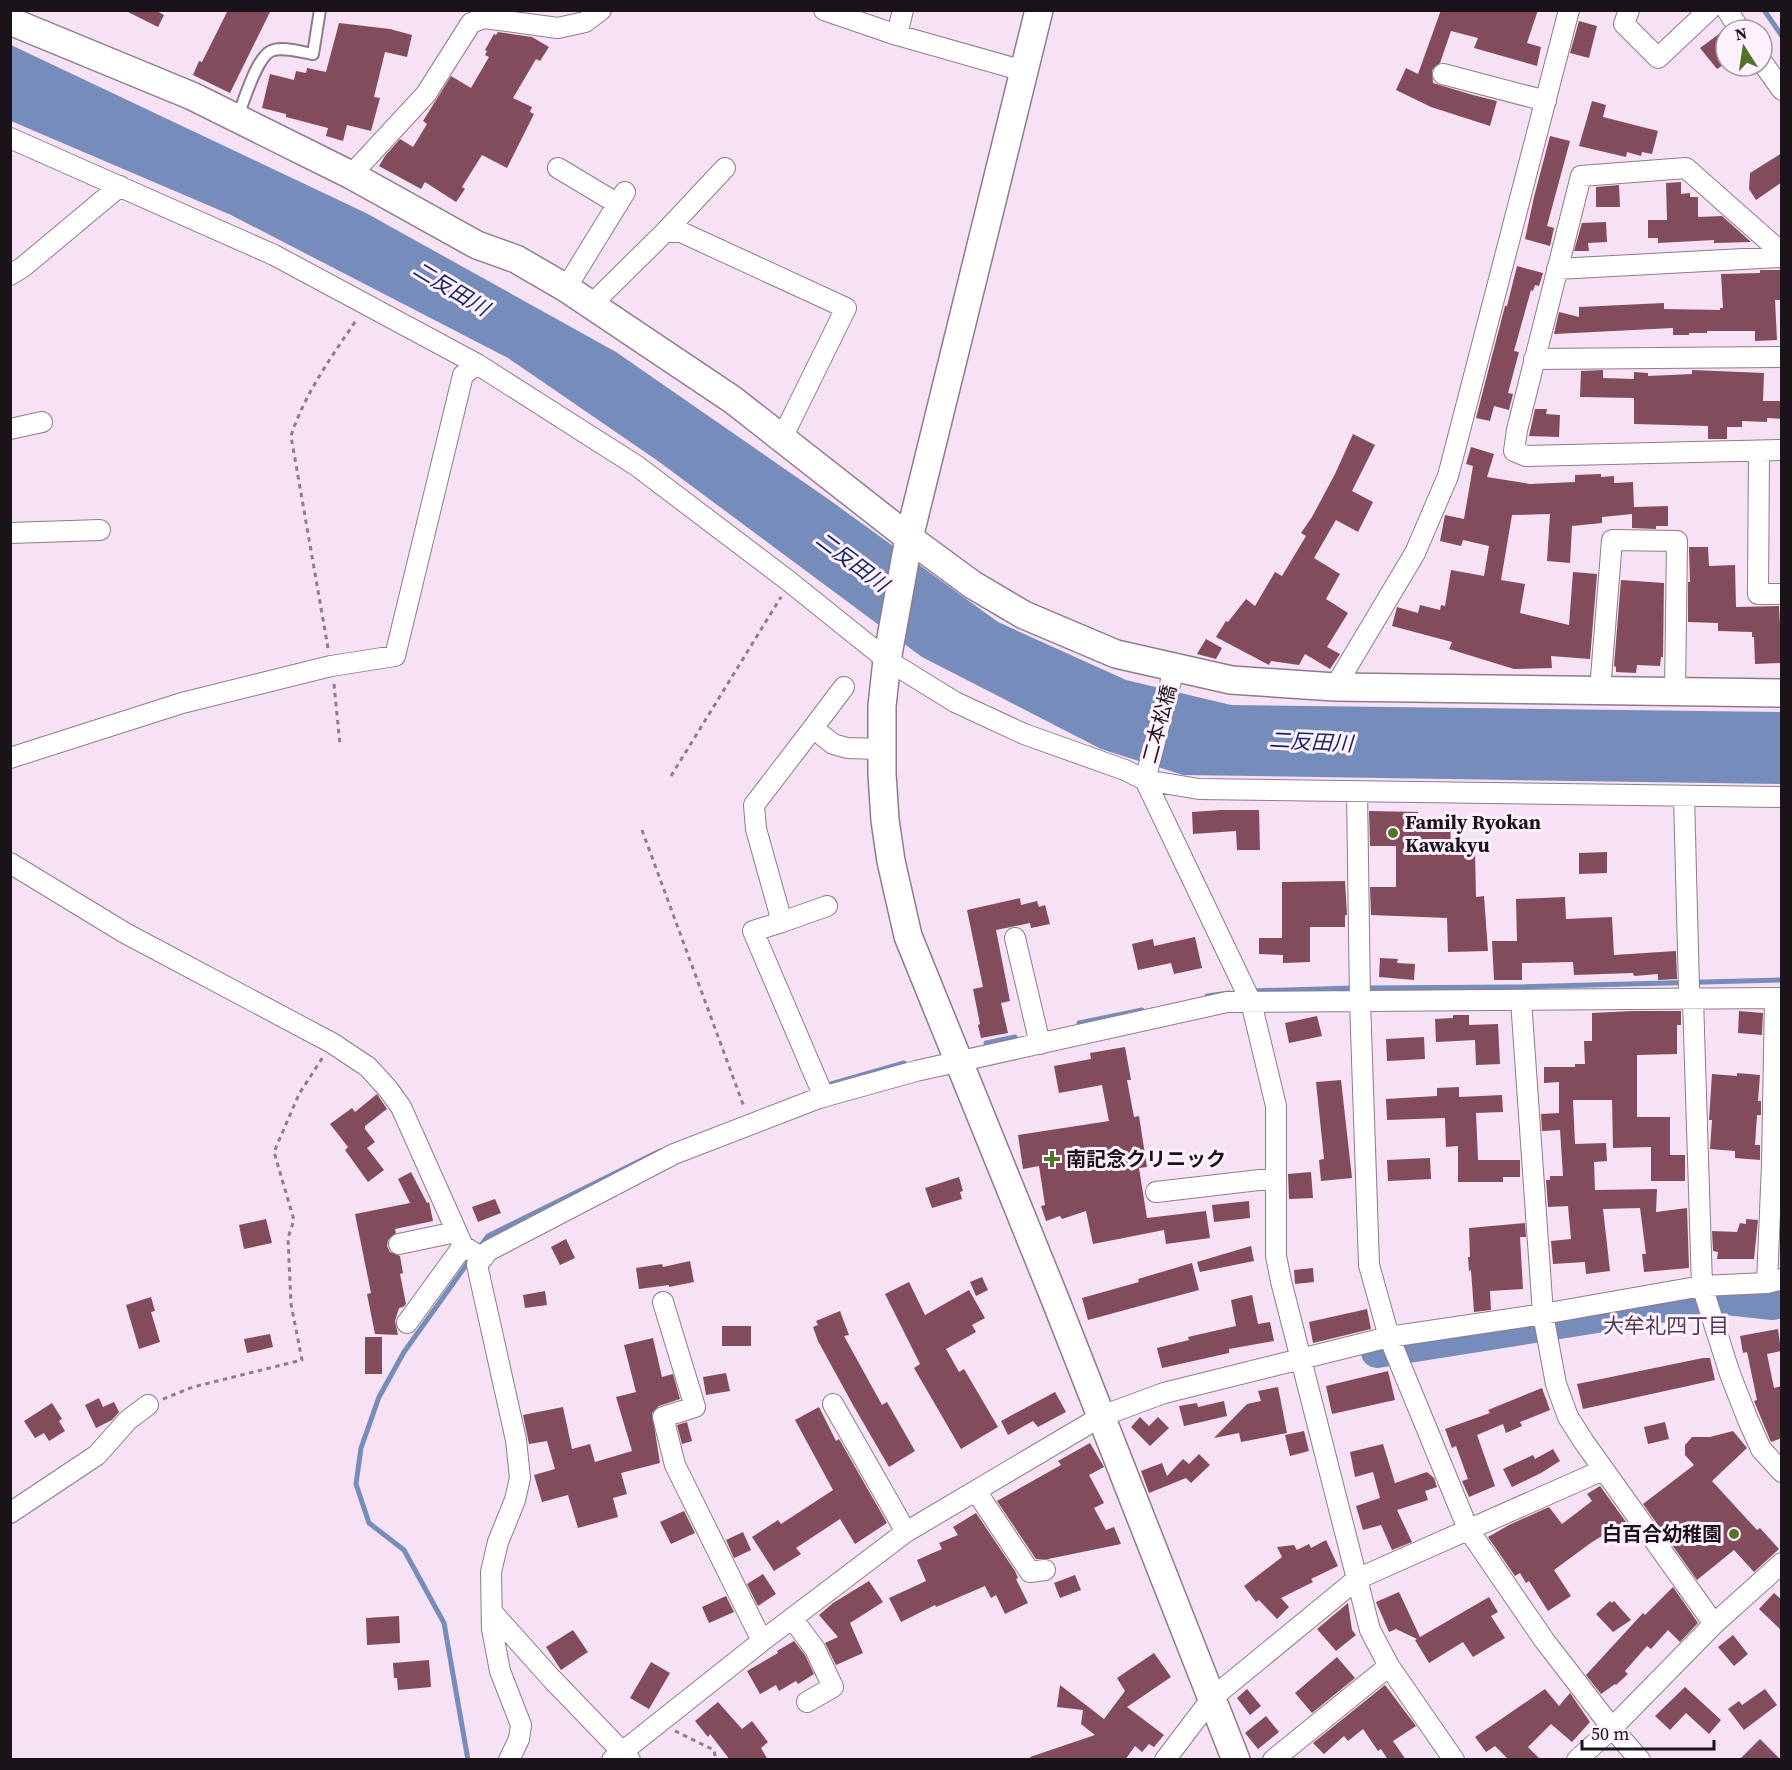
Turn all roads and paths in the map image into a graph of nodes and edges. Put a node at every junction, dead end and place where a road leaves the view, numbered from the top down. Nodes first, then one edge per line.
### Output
1 (320, 10) edge
2 (601, 10) edge
3 (824, 10) edge
4 (903, 10) edge
5 (1039, 10) edge
6 (1569, 10) edge
7 (1629, 10) edge
8 (1709, 10) edge
9 (10, 21) edge
10 (897, 36) junction
11 (1024, 71) junction
12 (1443, 74) dead end
13 (1546, 101) junction
14 (237, 118) junction
15 (10, 138) edge
16 (558, 168) dead end
17 (725, 168) dead end
18 (351, 175) junction
19 (120, 186) junction
20 (665, 232) junction
21 (1782, 255) edge
22 (1557, 269) junction
23 (10, 275) edge
24 (566, 288) junction
25 (367, 305) junction
26 (591, 305) junction
27 (1782, 357) edge
28 (1534, 359) junction
29 (477, 364) junction
30 (42, 422) dead end
31 (10, 429) edge
32 (782, 438) junction
33 (1782, 450) edge
34 (1759, 451) junction
35 (100, 530) dead end
36 (10, 533) edge
37 (909, 538) junction
38 (790, 582) junction
39 (1782, 594) edge
40 (887, 660) junction
41 (332, 666) junction
42 (1174, 669) junction
43 (844, 687) dead end
44 (1335, 687) junction
45 (1600, 690) junction
46 (1675, 692) junction
47 (1782, 693) edge
48 (813, 728) junction
49 (340, 745) dead end
50 (881, 749) junction
51 (10, 758) edge
52 (671, 776) dead end
53 (1145, 780) junction
54 (1357, 791) junction
55 (1684, 796) junction
56 (1782, 797) edge
57 (642, 830) dead end
58 (10, 863) edge
59 (827, 906) dead end
60 (782, 921) junction
61 (1015, 938) dead end
62 (1690, 988) junction
63 (1247, 993) junction
64 (1360, 993) junction
65 (1779, 998) edge
66 (1521, 1000) junction
67 (332, 1043) junction
68 (1040, 1044) junction
69 (959, 1062) junction
70 (824, 1097) junction
71 (750, 1124) junction
72 (1276, 1178) junction
73 (1156, 1192) dead end
74 (459, 1239) junction
75 (399, 1244) dead end
76 (483, 1258) junction
77 (1774, 1281) edge
78 (1705, 1295) junction
79 (663, 1302) dead end
80 (1544, 1321) junction
81 (407, 1323) dead end
82 (1392, 1345) junction
83 (1300, 1360) junction
84 (833, 1404) dead end
85 (148, 1405) joint
86 (1102, 1416) junction
87 (1603, 1470) junction
88 (1782, 1472) edge
89 (976, 1491) junction
90 (10, 1513) edge
91 (1468, 1529) junction
92 (906, 1533) junction
93 (1782, 1563) edge
94 (1045, 1570) dead end
95 (1357, 1579) junction
96 (492, 1612) junction
97 (792, 1618) junction
98 (1714, 1624) junction
99 (762, 1641) junction
100 (1389, 1666) junction
101 (1212, 1698) junction
102 (807, 1702) dead end
103 (657, 1723) junction
104 (1612, 1728) junction
105 (622, 1757) edge
106 (509, 1760) edge
107 (716, 1760) edge
108 (1165, 1760) edge
109 (1236, 1760) edge
110 (1273, 1760) edge
111 (1454, 1760) edge
112 (1577, 1760) edge
113 (1640, 1760) edge

1 - 14 lane
2 - 18 street
3 - 10 street
4 - 10 street
5 - 11 street
6 - 13 street
7 - 8 street
9 - 14 street
10 - 11 street
11 - 37 street
12 - 13 street
13 - 44 street
14 - 18 street
15 - 19 street
16 - 24 street
17 - 20 street
18 - 24 street
19 - 23 street
19 - 25 street
20 - 26 street
20 - 32 street
21 - 22 street
21 - 22 street
22 - 28 street
24 - 26 street
25 - 29 street
25 - 41 path
26 - 32 street
27 - 28 street
28 - 34 street
29 - 38 street
29 - 41 street
30 - 31 street
32 - 37 street
33 - 34 street
34 - 39 street
35 - 36 street
37 - 40 street
37 - 42 street
38 - 40 street
38 - 52 path
40 - 50 street
40 - 53 street
41 - 49 path
41 - 51 street
42 - 44 street
42 - 53 street, 二本松橋
43 - 48 street
44 - 45 street
45 - 46 street
45 - 46 street
46 - 47 street
48 - 50 street
48 - 60 street
50 - 69 street
53 - 54 street
53 - 63 street
54 - 55 street
54 - 64 street
55 - 56 street
55 - 62 street
57 - 71 path
58 - 67 street
59 - 60 street
60 - 70 street
61 - 68 street
62 - 65 street
62 - 66 street
62 - 78 street
63 - 64 street
63 - 68 street
63 - 72 street
64 - 66 street
64 - 82 street
65 - 77 street
66 - 80 street
67 - 74 street
67 - 85 path
68 - 69 street
69 - 70 street
69 - 86 street
70 - 71 street
71 - 76 street
72 - 73 street
72 - 83 street
74 - 75 street
74 - 76 street
74 - 81 street
76 - 96 street
77 - 78 street
78 - 80 street
78 - 88 street
79 - 99 street
80 - 82 street
80 - 87 street
82 - 83 street
82 - 91 street
83 - 86 street
83 - 95 street
84 - 92 street
85 - 90 street
86 - 89 street
86 - 101 street
87 - 91 street
87 - 98 street
89 - 92 street
89 - 94 street
91 - 95 street
91 - 104 street
92 - 97 street
93 - 98 street
95 - 100 street
95 - 101 street
96 - 105 street
96 - 106 street
97 - 99 street
97 - 102 street
98 - 104 street
99 - 103 street
100 - 110 street
100 - 111 street
101 - 108 street
101 - 109 street
103 - 105 street
103 - 107 path
104 - 112 street
104 - 113 street

